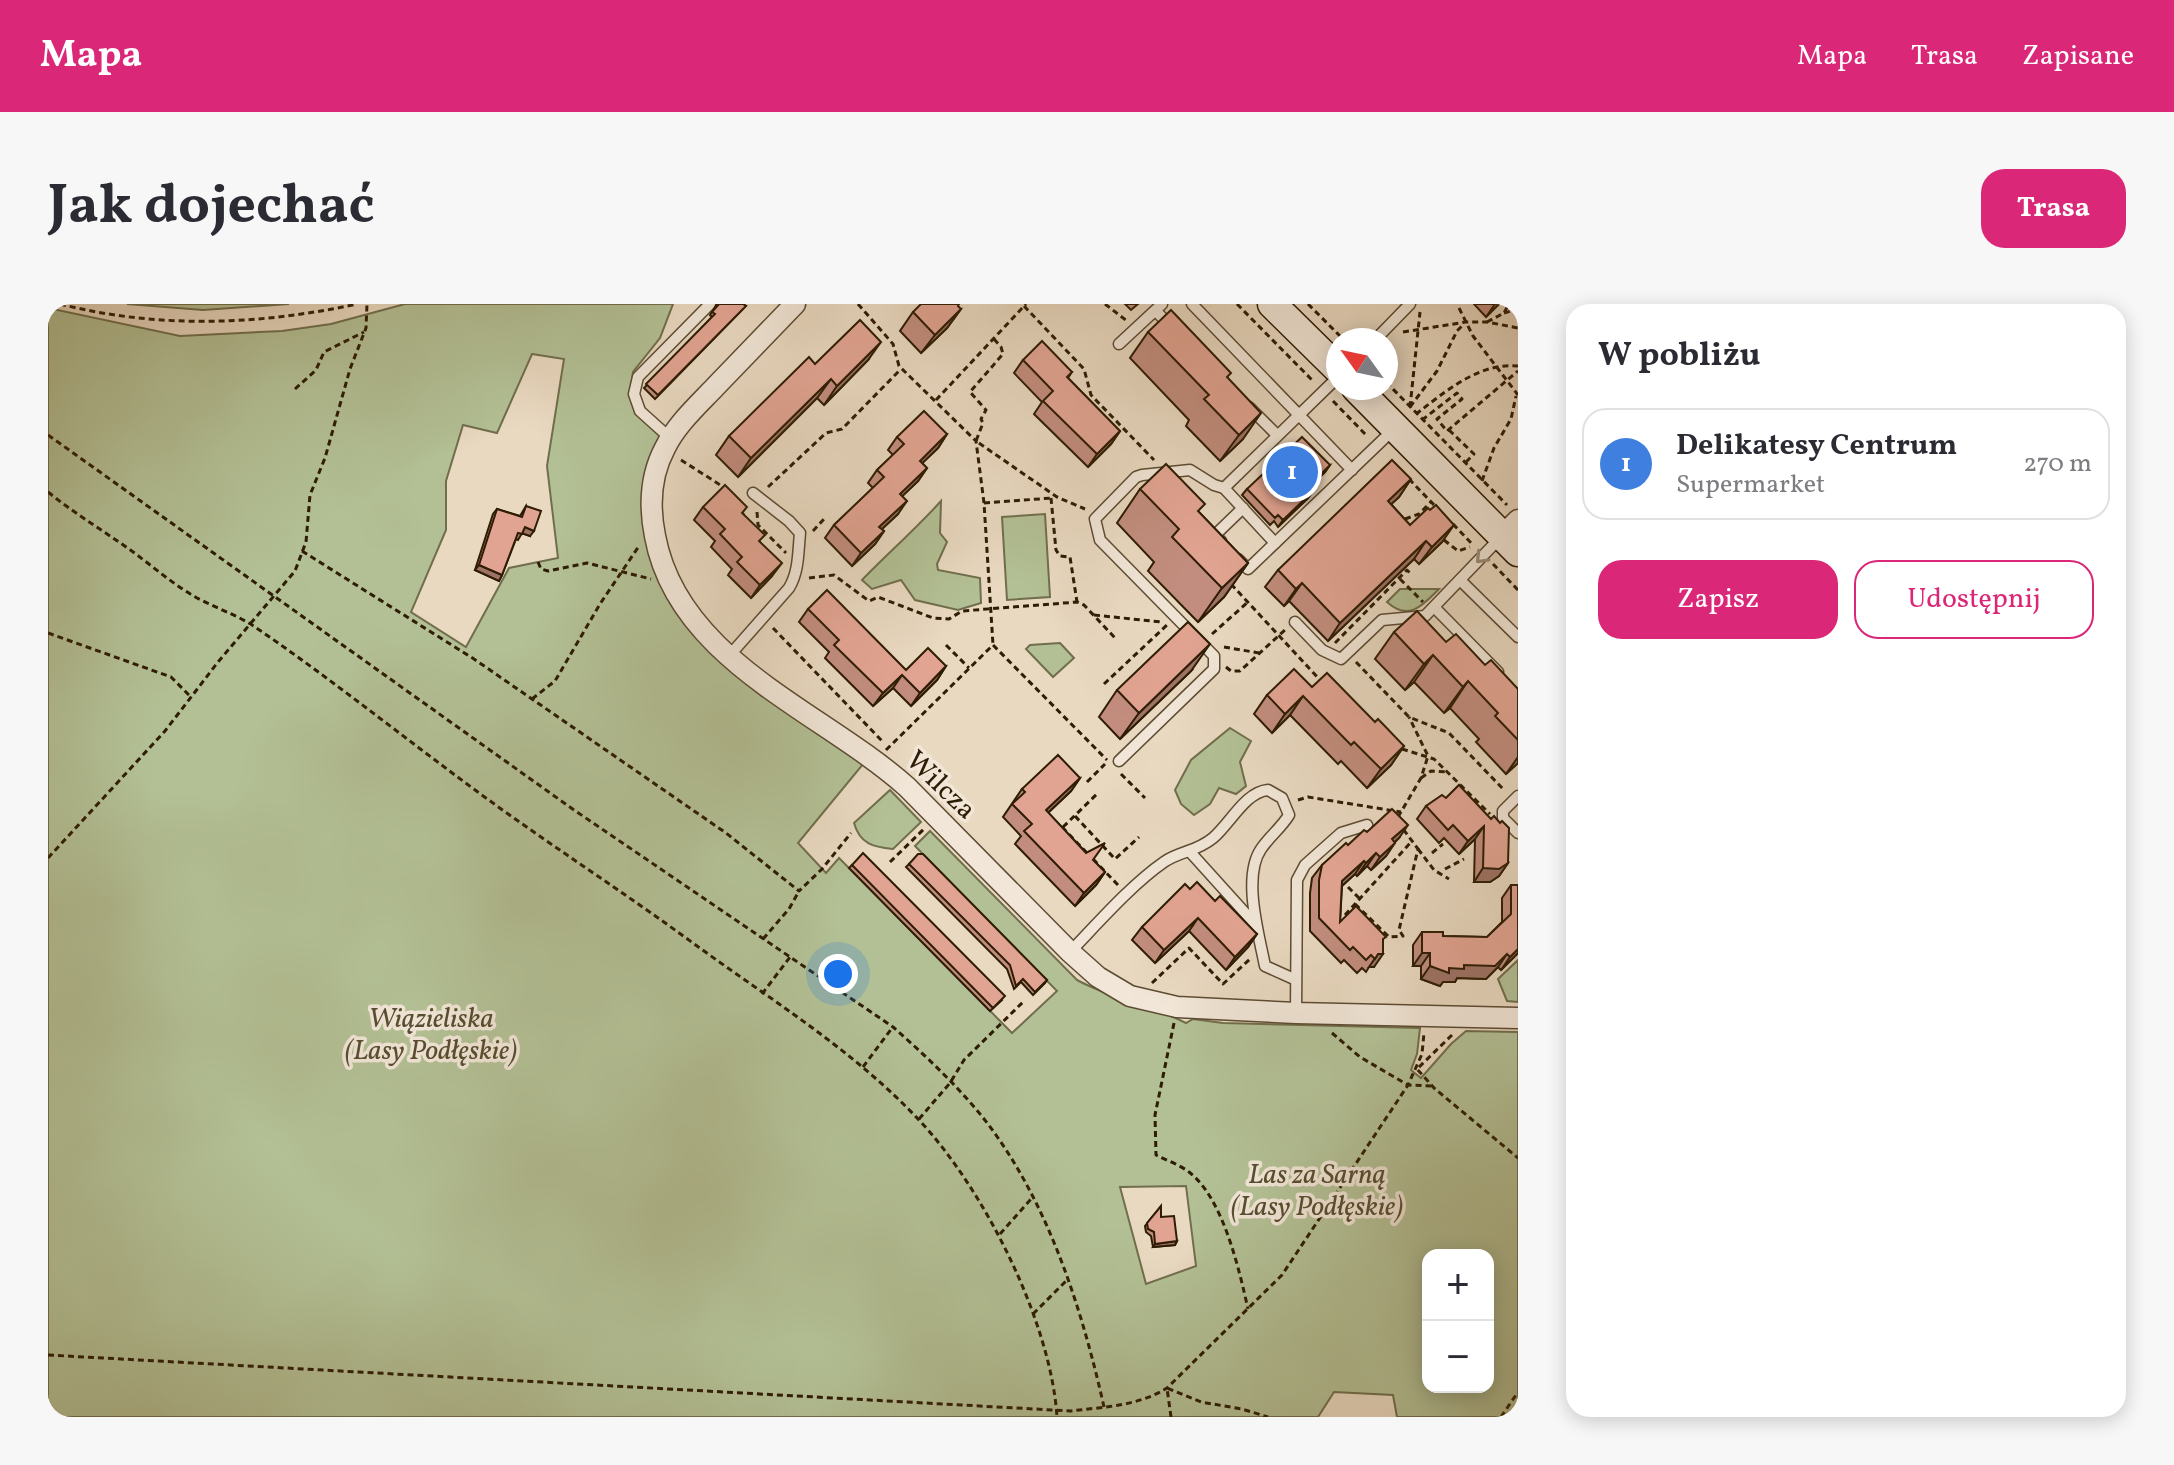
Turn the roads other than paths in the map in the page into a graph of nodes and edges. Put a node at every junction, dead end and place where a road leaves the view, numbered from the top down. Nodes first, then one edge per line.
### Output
1 (710, 304) edge
2 (1192, 304) edge
3 (1272, 304) edge
4 (1415, 305) edge
5 (1159, 308) edge
6 (786, 309) edge
7 (1388, 328) edge
8 (1178, 334) edge
9 (1119, 344) dead end
10 (1326, 357) edge
11 (1326, 388) edge
12 (1378, 400) edge
13 (1244, 402) edge
14 (1299, 414) junction
15 (1407, 416) junction
16 (1277, 435) junction
17 (671, 445) junction
18 (1352, 470) junction
19 (1224, 488) junction
20 (753, 493) road end
21 (1243, 508) junction
22 (1512, 529) edge
23 (1275, 543) junction
24 (1460, 580) junction
25 (1433, 609) junction
26 (1295, 622) road end
27 (1518, 637) edge
28 (729, 657) junction
29 (1510, 684) edge
30 (1114, 762) road end
31 (1516, 798) edge
32 (1367, 825) dead end
33 (1518, 833) edge
34 (1191, 853) junction
35 (1256, 925) junction
36 (1070, 952) junction
37 (1294, 979) junction
38 (1296, 1013) junction
39 (1518, 1018) edge

1 - 17 lane
2 - 14 lane
3 - 10 street
4 - 7 lane
5 - 8 lane
5 - 9 lane
6 - 17 street, Wilcza
11 - 14 lane
12 - 15 street
13 - 16 lane
14 - 16 lane
14 - 18 lane
15 - 18 lane
15 - 22 street
16 - 19 lane
17 - 28 street, Wilcza
18 - 23 lane
19 - 21 lane
19 - 30 lane
20 - 28 lane
21 - 23 lane
21 - 23 lane
22 -> 24 lane
24 - 25 lane
24 - 27 lane
25 - 26 lane
25 - 29 lane
28 - 36 street, Wilcza
31 - 33 lane
32 - 37 lane
34 - 35 lane
34 - 35 lane
34 - 36 lane
35 - 37 lane
36 - 38 street, Wilcza
37 - 38 lane
38 - 39 street, Wilcza

